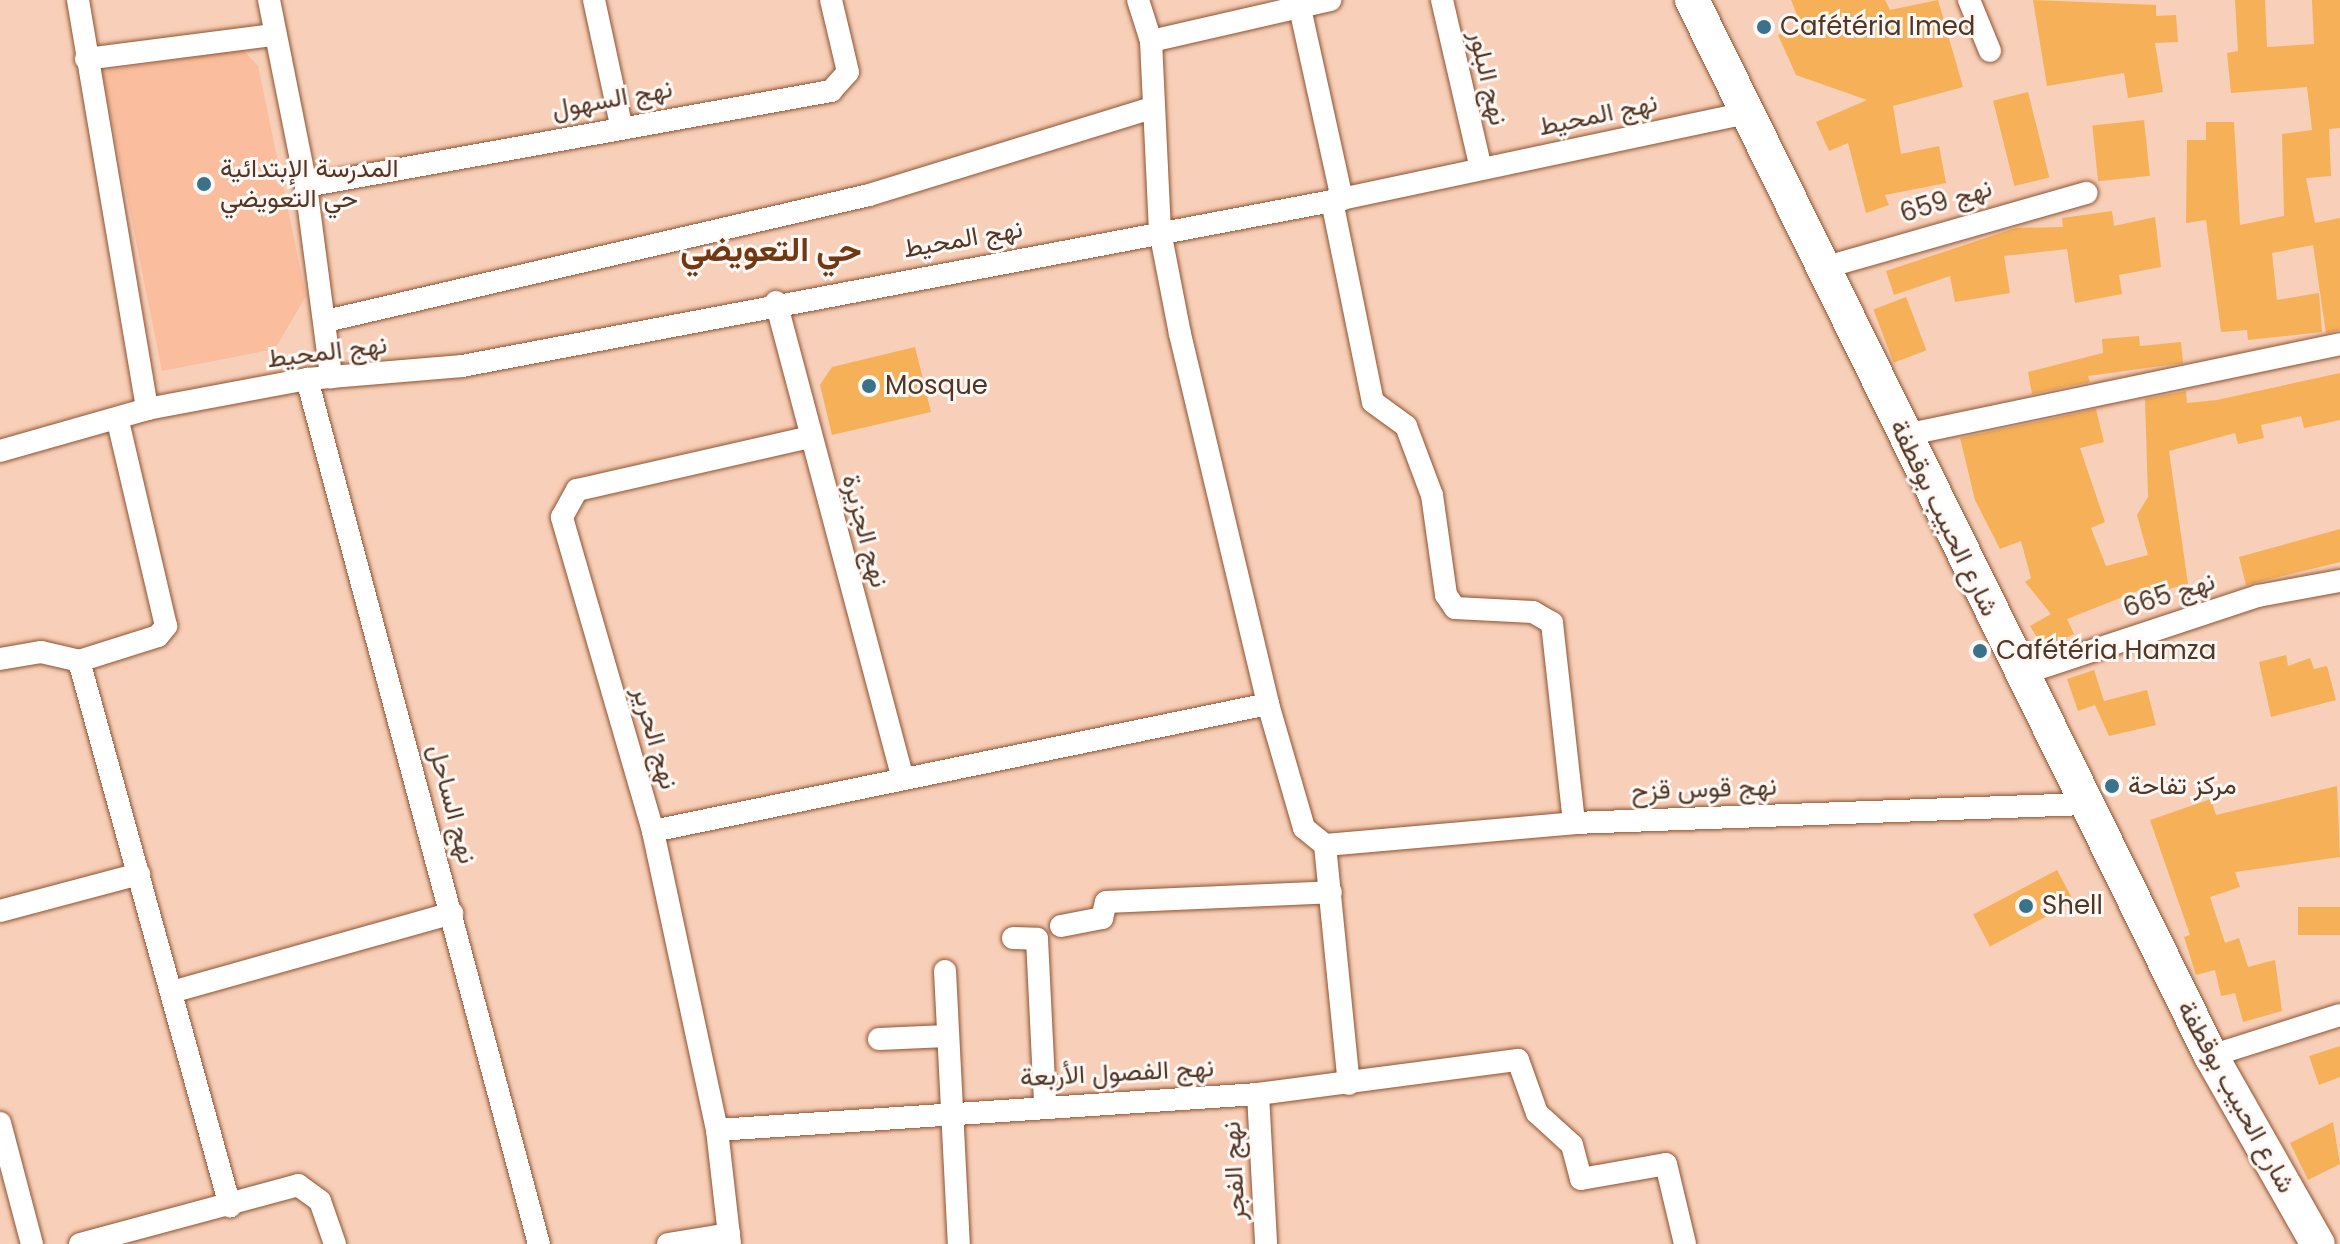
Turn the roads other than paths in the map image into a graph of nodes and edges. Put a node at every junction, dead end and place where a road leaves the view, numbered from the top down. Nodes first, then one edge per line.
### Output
1 (78, 0) edge
2 (269, 0) edge
3 (594, 0) edge
4 (831, 0) edge
5 (1138, 0) edge
6 (1330, 0) edge
7 (1442, 0) edge
8 (1692, 0) edge
9 (1969, 0) edge
10 (1300, 8) junction
11 (274, 35) junction
12 (1151, 41) junction
13 (1990, 51) dead end
14 (86, 59) junction
15 (1152, 108) junction
16 (1749, 112) junction
17 (621, 125) junction
18 (1481, 169) junction
19 (306, 186) junction
20 (2087, 193) dead end
21 (1337, 200) junction
22 (1160, 231) junction
23 (1823, 268) junction
24 (776, 302) junction
25 (326, 321) junction
26 (2340, 344) edge
27 (331, 377) junction
28 (307, 379) junction
29 (147, 409) junction
30 (118, 421) junction
31 (1905, 435) junction
32 (811, 437) junction
33 (0, 451) edge
34 (2340, 581) edge
35 (0, 659) edge
36 (79, 661) junction
37 (2019, 675) junction
38 (1268, 704) junction
39 (902, 775) junction
40 (2085, 804) junction
41 (1574, 823) junction
42 (653, 831) junction
43 (1325, 845) junction
44 (139, 874) junction
45 (1331, 892) junction
46 (0, 911) edge
47 (452, 913) junction
48 (1061, 926) dead end
49 (1013, 938) dead end
50 (945, 971) dead end
51 (175, 991) junction
52 (2340, 1015) edge
53 (947, 1036) junction
54 (879, 1039) dead end
55 (2211, 1056) junction
56 (1349, 1084) junction
57 (1258, 1094) junction
58 (1045, 1104) junction
59 (949, 1110) junction
60 (0, 1123) edge
61 (717, 1130) junction
62 (230, 1206) junction
63 (730, 1239) edge
64 (32, 1244) edge
65 (80, 1244) edge
66 (335, 1244) edge
67 (539, 1244) edge
68 (668, 1244) edge
69 (959, 1244) edge
70 (1266, 1244) edge
71 (1685, 1244) edge
72 (2318, 1244) edge

1 - 14 street
2 - 11 street
3 - 17 street
4 - 17 street, نهج السهول
5 - 12 street
6 - 10 street
7 - 18 street, نهج البلور
8 - 16 main road, شارع الحبيب بوقطفة
9 - 13 street
10 - 12 street
10 - 21 street
11 - 14 street
11 - 19 street
12 - 15 street
14 - 29 street
15 - 22 street
15 - 25 street
16 - 18 street, نهج المحيط
16 - 23 main road, شارع الحبيب بوقطفة
17 - 19 street, نهج السهول
18 - 21 street, نهج المحيط
19 - 25 street
20 - 23 street, نهج 659
21 - 22 street, نهج المحيط
21 - 41 street
22 - 24 street, نهج المحيط
22 - 38 street
23 - 31 main road, شارع الحبيب بوقطفة
24 - 27 street, نهج المحيط
24 - 32 street, نهج الجزيرة
25 - 27 street
26 - 31 street
27 - 28 street, نهج المحيط
28 - 29 street, نهج المحيط
28 - 47 street, نهج الساحل
29 - 30 street, نهج المحيط
30 - 33 street, نهج المحيط
30 - 36 street
31 - 37 main road, شارع الحبيب بوقطفة
32 - 39 street, نهج الجزيرة
32 - 42 street, نهج الحرير
34 - 37 street, نهج 665
35 - 36 street
36 - 44 street
37 - 40 main road, شارع الحبيب بوقطفة
38 - 39 street
38 - 43 street
39 - 42 street
40 - 41 street, نهج قوس قزح
40 - 55 main road, شارع الحبيب بوقطفة
41 - 43 street, نهج قوس قزح
42 - 61 street, نهج الحرير
43 - 45 street
44 - 46 street
44 - 51 street
45 - 48 street
45 - 56 street
47 - 51 street
47 - 67 street, نهج الساحل
49 - 58 street
50 - 53 street
51 - 62 street
52 - 55 street
53 - 54 street
53 - 59 street
55 - 72 main road, شارع الحبيب بوقطفة
56 - 57 street, نهج الفصول الأربعة
56 - 71 street, نهج الفصول الأربعة
57 - 58 street, نهج الفصول الأربعة
57 - 70 street, نهج الفجر
58 - 59 street, نهج الفصول الأربعة
59 - 61 street, نهج الفصول الأربعة
59 - 69 street
60 - 64 street
61 - 63 street, نهج الحرير
62 - 65 street
62 - 66 street
63 - 68 street

